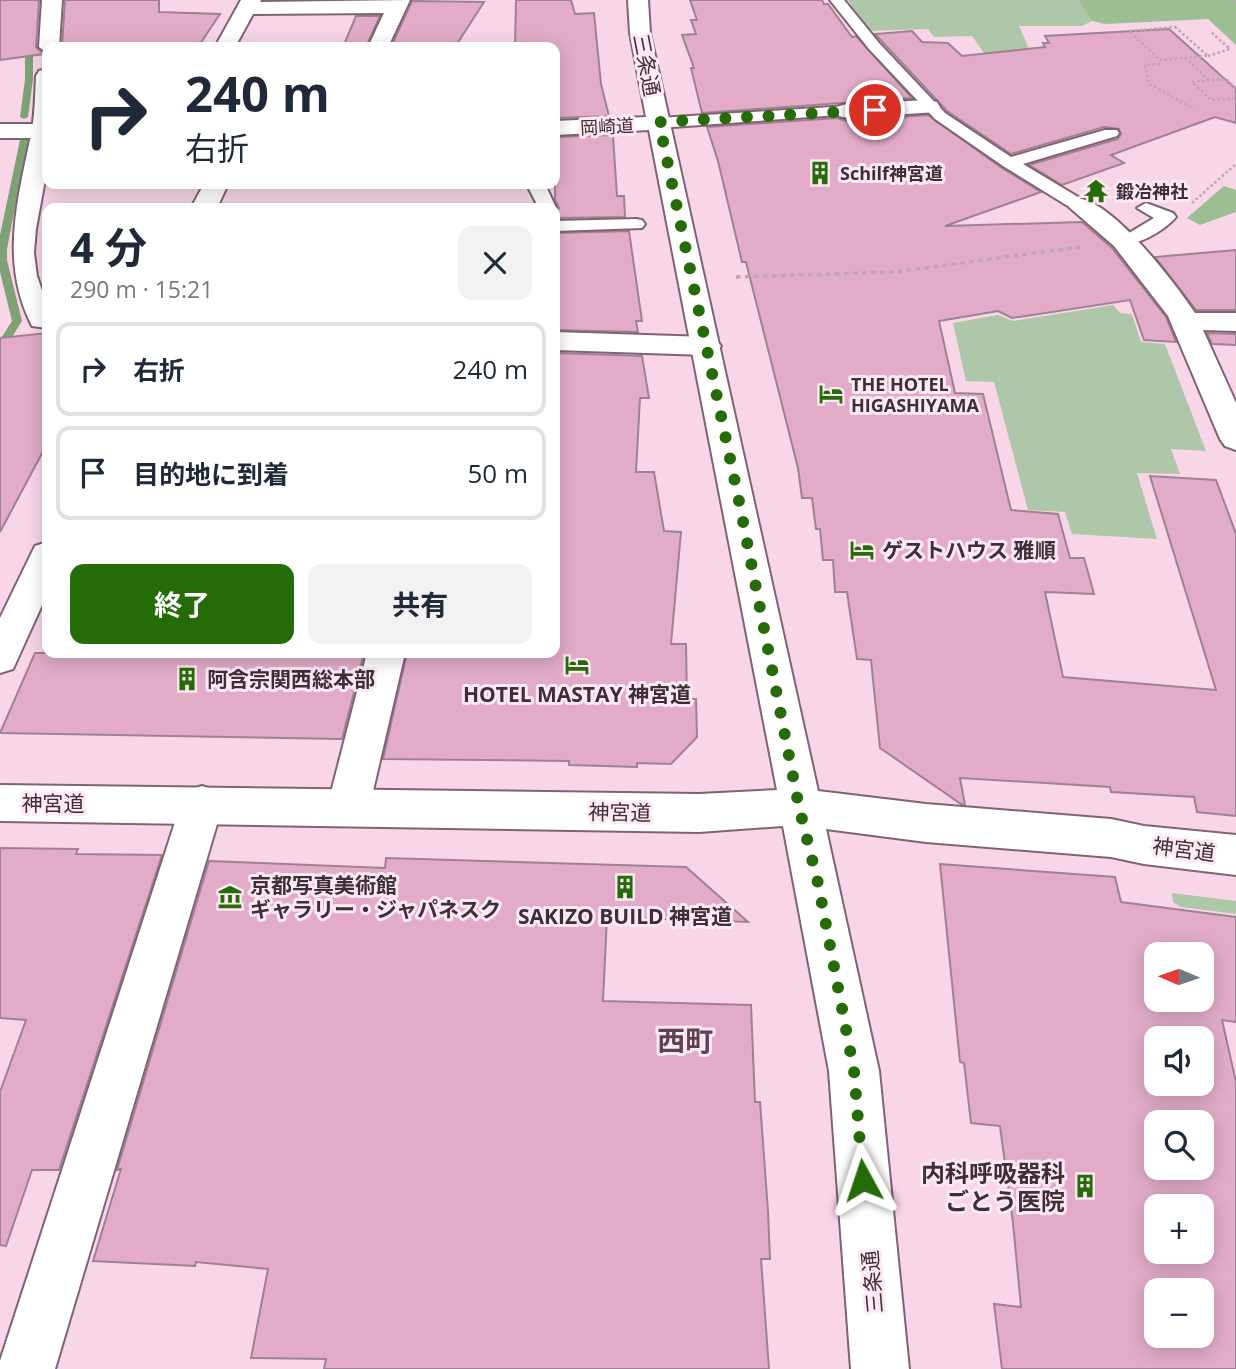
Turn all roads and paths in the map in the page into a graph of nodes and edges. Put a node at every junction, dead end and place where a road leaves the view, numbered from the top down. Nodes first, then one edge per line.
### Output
1 (52, 0) edge
2 (639, 0) edge
3 (838, 0) edge
4 (399, 3) edge
5 (249, 4) edge
6 (1210, 30) dead end
7 (1132, 33) junction
8 (1124, 34) dead end
9 (49, 42) edge
10 (228, 42) edge
11 (380, 42) edge
12 (1135, 43) dead end
13 (1142, 43) junction
14 (1139, 50) dead end
15 (1149, 50) junction
16 (1157, 56) junction
17 (1208, 56) junction
18 (1146, 57) dead end
19 (1185, 58) junction
20 (1161, 62) junction
21 (1210, 81) junction
22 (1236, 88) edge
23 (1230, 99) junction
24 (1236, 99) edge
25 (1236, 104) edge
26 (929, 107) junction
27 (1194, 109) dead end
28 (847, 111) joint
29 (659, 122) junction
30 (560, 128) edge
31 (0, 131) edge
32 (42, 131) edge
33 (1111, 133) dead end
34 (42, 148) edge
35 (1009, 163) junction
36 (1236, 164) edge
37 (1082, 207) joint
38 (1146, 208) dead end
39 (1186, 208) dead end
40 (636, 224) dead end
41 (560, 225) edge
42 (1123, 240) junction
43 (1080, 247) dead end
44 (10, 255) edge
45 (736, 277) dead end
46 (42, 320) edge
47 (1185, 321) junction
48 (1236, 322) edge
49 (560, 341) edge
50 (706, 346) junction
51 (1236, 439) edge
52 (42, 566) edge
53 (0, 658) edge
54 (385, 658) edge
55 (0, 803) edge
56 (202, 804) junction
57 (799, 807) junction
58 (348, 808) junction
59 (1236, 855) edge
60 (26, 1369) edge
61 (880, 1369) edge

1 - 9 street
2 - 29 street, 三条通
3 - 26 lane
4 - 5 street
4 - 11 street
5 - 10 street
6 - 17 path
7 - 8 path
7 - 13 path
7 - 17 path
12 - 13 path
13 - 15 path
14 - 15 path
15 - 16 path
16 - 18 path
16 - 20 path
17 - 19 path
19 - 20 path
19 - 21 path
20 - 27 path
21 - 22 path
21 - 23 path
23 - 24 path
23 - 25 path
26 - 28 street
26 - 35 lane
28 - 29 lane
29 - 30 street, 岡崎道
29 - 50 street, 三条通
31 - 32 street
33 - 35 lane
34 - 44 street
35 - 37 lane
36 - 39 path
37 - 42 street
38 - 42 lane
40 - 41 lane
42 - 47 street
43 - 45 path
44 - 46 street
47 - 48 street
47 - 51 street
49 - 50 street
50 - 57 street, 三条通
52 - 53 street
54 - 58 street
55 - 56 street, 神宮道
56 - 58 street, 神宮道
56 - 60 street
57 - 58 street, 神宮道
57 - 59 street, 神宮道
57 - 61 street, 三条通

